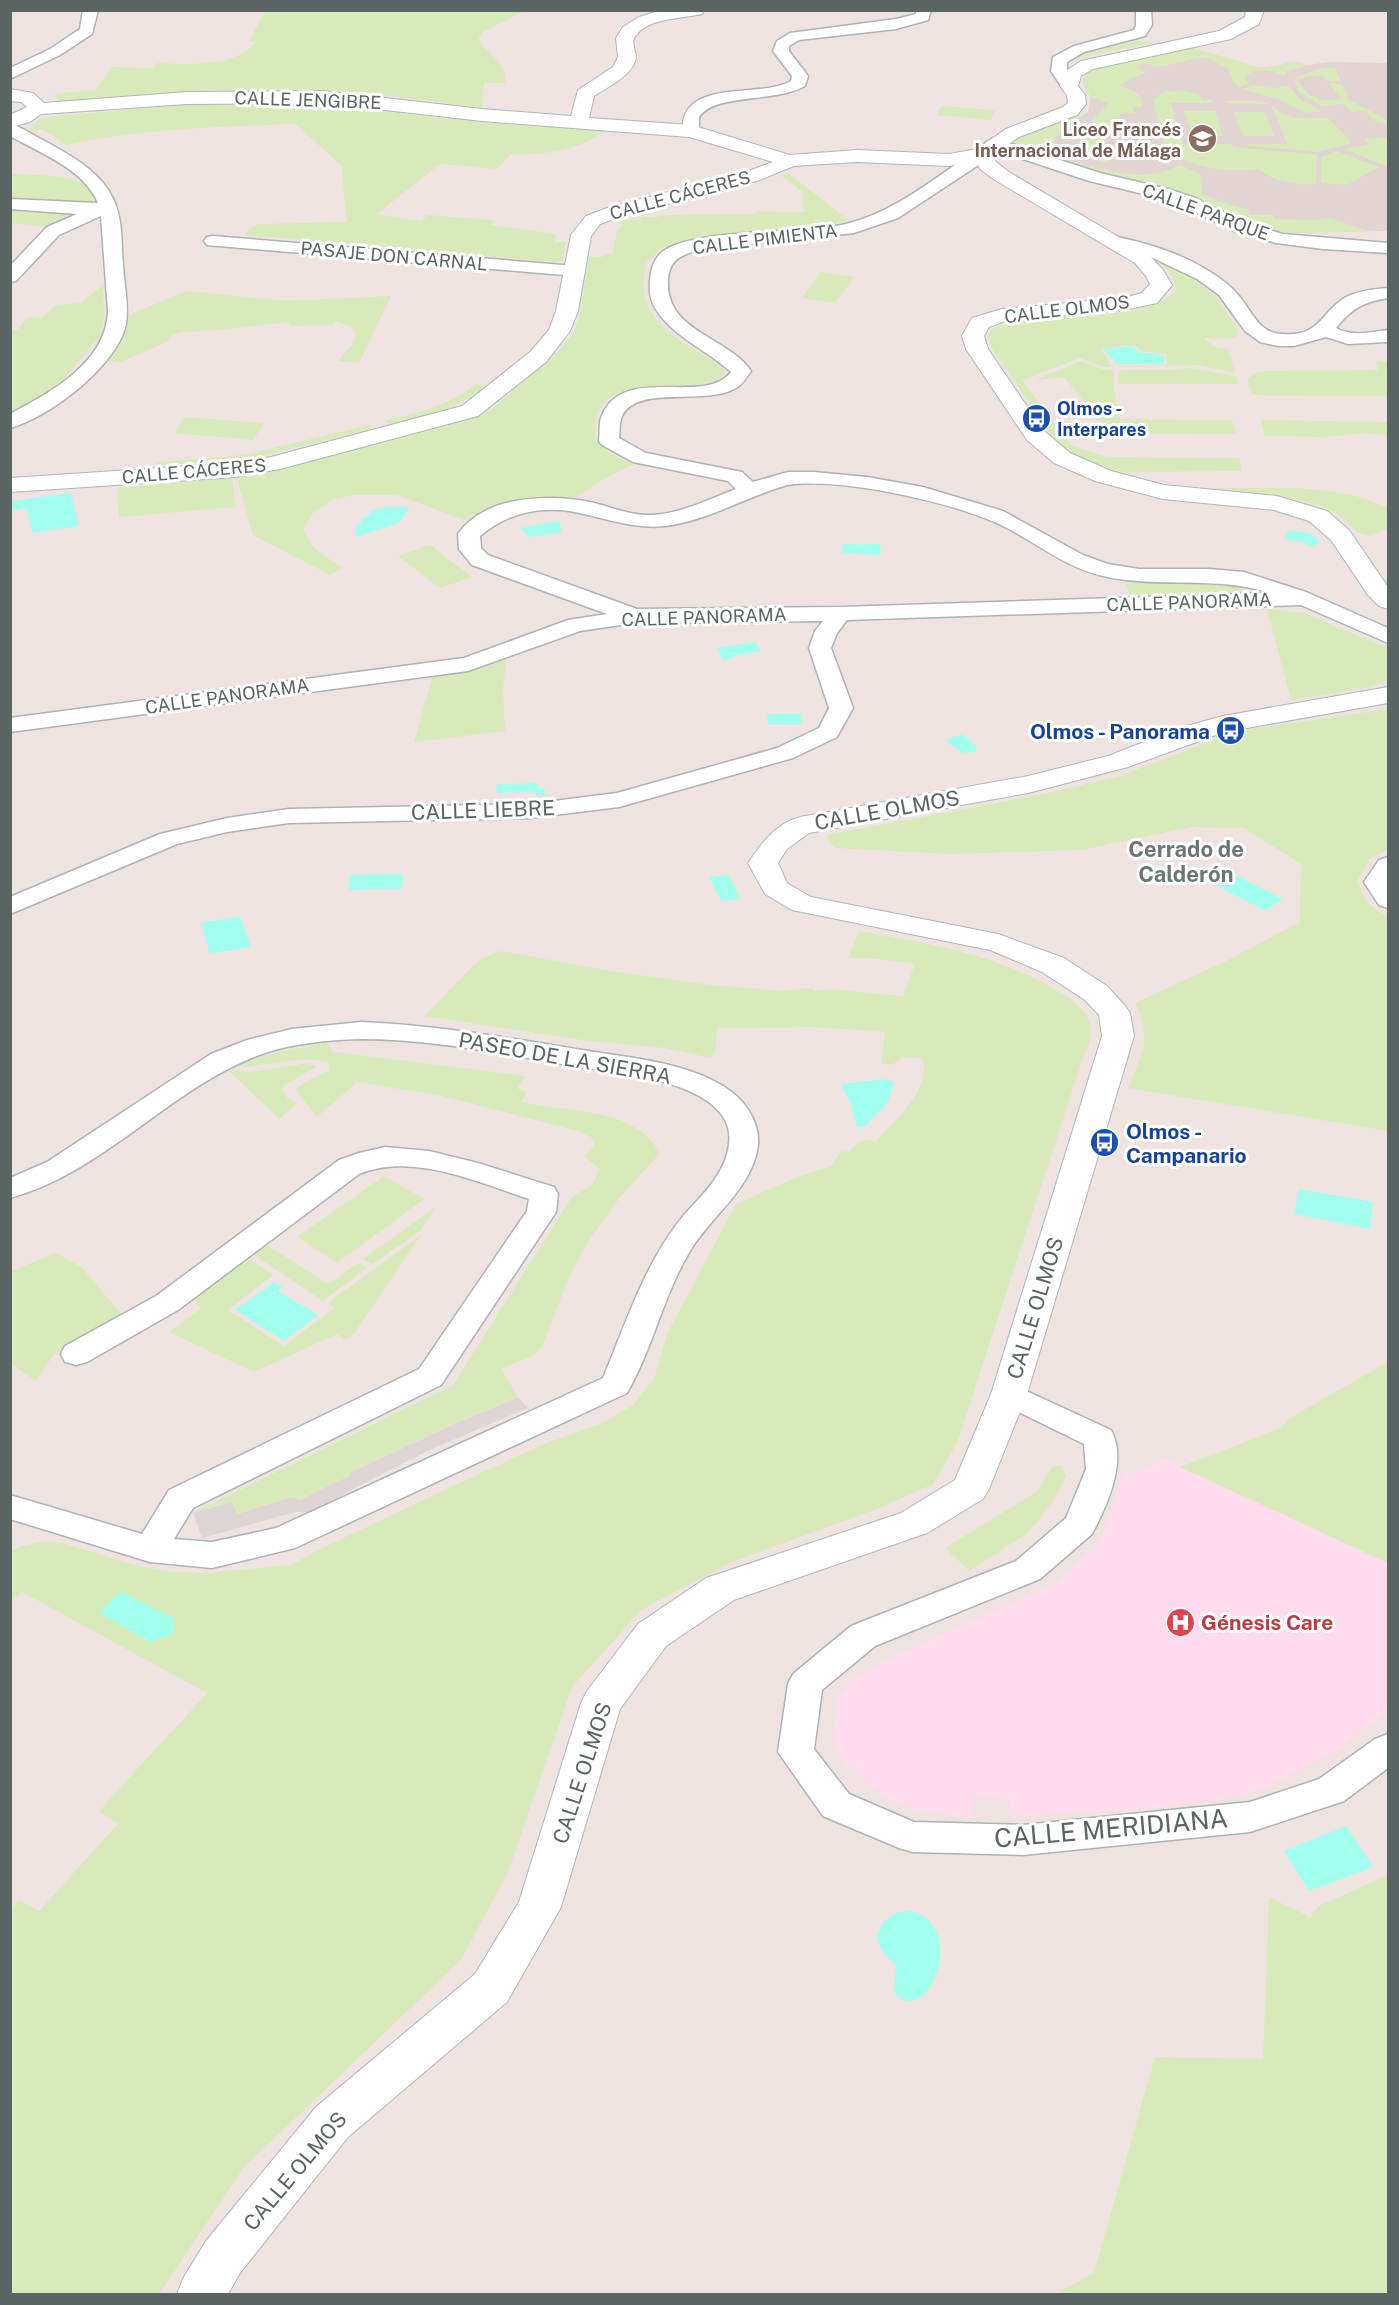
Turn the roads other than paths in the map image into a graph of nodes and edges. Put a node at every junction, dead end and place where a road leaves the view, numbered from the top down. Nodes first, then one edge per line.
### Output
1 (91, 10) edge
2 (696, 10) edge
3 (924, 10) edge
4 (1143, 10) edge
5 (1256, 10) edge
6 (10, 74) edge
7 (1070, 86) junction
8 (10, 95) edge
9 (36, 109) junction
10 (579, 121) junction
11 (10, 122) edge
12 (10, 129) edge
13 (691, 131) junction
14 (988, 148) junction
15 (789, 161) junction
16 (10, 204) edge
17 (107, 207) junction
18 (213, 241) dead end
19 (1113, 241) junction
20 (1389, 248) edge
21 (575, 271) junction
22 (10, 277) edge
23 (1389, 293) edge
24 (1327, 330) junction
25 (1389, 336) edge
26 (10, 422) edge
27 (10, 485) edge
28 (749, 490) junction
29 (1300, 599) junction
30 (1389, 601) edge
31 (841, 614) junction
32 (634, 616) junction
33 (1389, 636) edge
34 (1389, 695) edge
35 (10, 725) edge
36 (1389, 865) edge
37 (1389, 900) edge
38 (10, 906) edge
39 (10, 1189) edge
40 (76, 1354) dead end
41 (1009, 1395) junction
42 (10, 1507) edge
43 (150, 1549) junction
44 (1385, 1757) edge
45 (201, 2295) edge

1 - 6 street
2 - 10 main road
3 - 13 street
4 - 7 street
5 - 7 main road
7 - 14 main road
8 - 9 main road
9 - 10 main road, CALLE JENGIBRE
9 - 11 main road
10 - 13 main road, CALLE JENGIBRE
12 - 17 street
13 - 15 main road, CALLE CÁCERES
14 - 15 main road
14 - 19 main road, CALLE OLMOS
14 - 20 street, CALLE PARQUE
14 - 28 street, CALLE PIMIENTA
15 - 21 main road, CALLE CÁCERES
16 - 17 street
17 - 22 street
17 - 26 street
18 - 21 street, PASAJE DON CARNAL
19 - 24 street
19 - 30 main road, CALLE OLMOS
21 - 27 main road, CALLE CÁCERES
23 - 24 street
24 - 25 street
28 - 29 street
28 - 32 street
29 - 31 street, CALLE PANORAMA
29 - 33 street
31 - 32 street, CALLE PANORAMA
31 - 38 street, CALLE LIEBRE
32 - 35 street, CALLE PANORAMA
34 - 41 main road, CALLE OLMOS
36 - 37 street
39 - 43 street, PASEO DE LA SIERRA
40 - 43 street
41 - 44 street, CALLE MERIDIANA
41 - 45 main road, CALLE OLMOS
42 - 43 street, PASEO DE LA SIERRA

